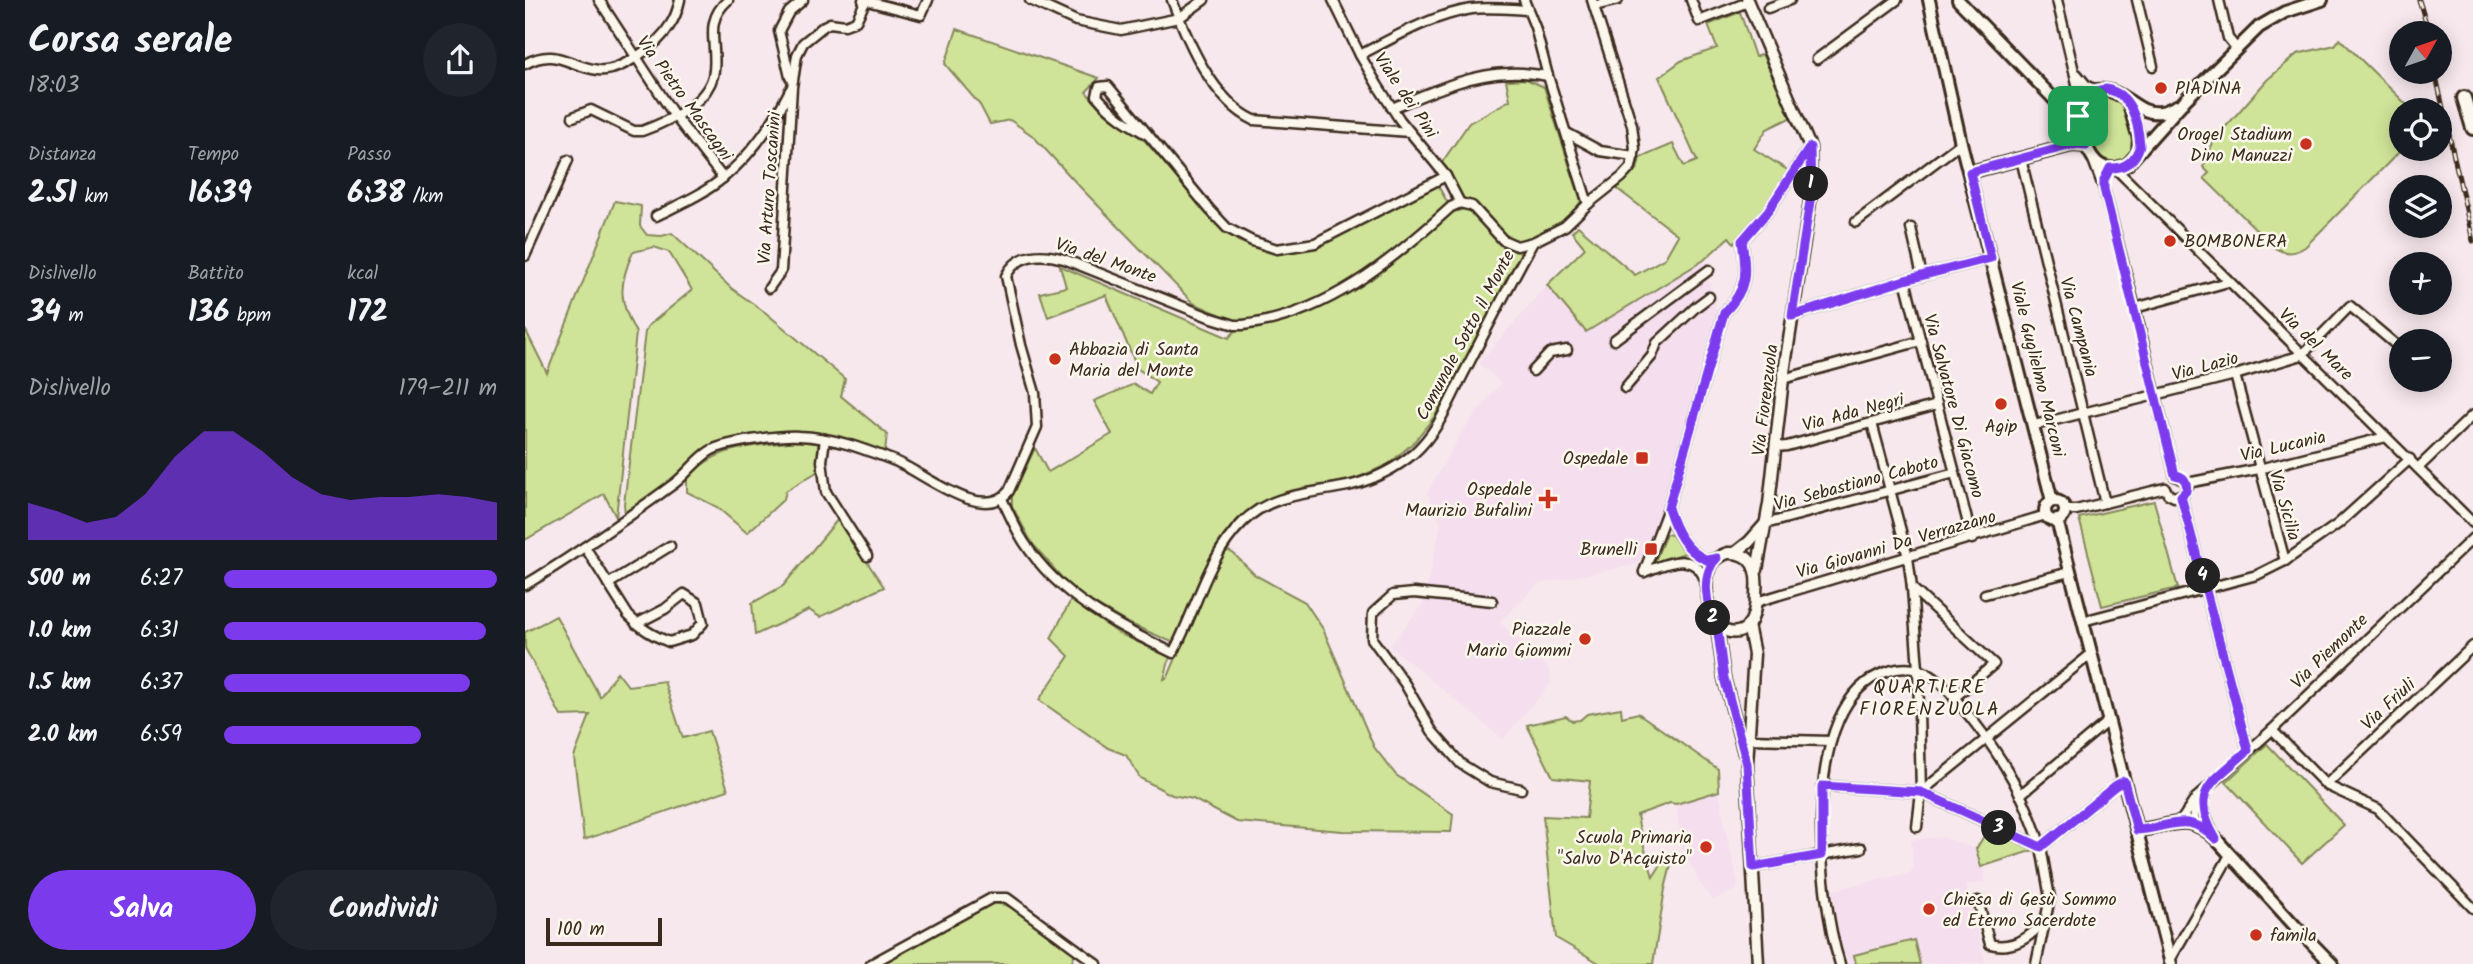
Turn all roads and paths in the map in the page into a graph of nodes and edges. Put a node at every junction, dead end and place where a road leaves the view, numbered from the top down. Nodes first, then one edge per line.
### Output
1 (599, 0) edge
2 (680, 0) edge
3 (728, 0) edge
4 (803, 0) edge
5 (928, 0) edge
6 (1030, 0) edge
7 (1172, 0) edge
8 (1204, 0) edge
9 (1333, 0) edge
10 (1524, 0) edge
11 (1618, 0) edge
12 (1691, 0) edge
13 (1790, 0) edge
14 (1897, 0) edge
15 (1929, 0) edge
16 (1958, 0) edge
17 (2057, 0) edge
18 (2137, 0) edge
19 (2219, 0) edge
20 (2322, 0) edge
21 (865, 1) edge
22 (1748, 1) edge
23 (1593, 3) edge
24 (1768, 8) dead end
25 (1527, 10) junction
26 (1179, 18) junction
27 (2237, 49) junction
28 (1360, 55) junction
29 (635, 57) junction
30 (1817, 59) dead end
31 (525, 64) edge
32 (2153, 66) dead end
33 (2075, 72) junction
34 (1548, 76) junction
35 (792, 87) junction
36 (2097, 90) junction
37 (2464, 98) dead end
38 (2126, 99) junction
39 (2084, 100) junction
40 (2183, 103) junction
41 (1392, 108) junction
42 (674, 115) junction
43 (2078, 116) junction
44 (573, 117) dead end
45 (2473, 128) edge
46 (1409, 132) junction
47 (1567, 133) junction
48 (1148, 135) junction
49 (1961, 143) junction
50 (2086, 146) junction
51 (1810, 147) junction
52 (2138, 151) junction
53 (1634, 156) junction
54 (2021, 159) junction
55 (568, 160) dead end
56 (2093, 160) junction
57 (2127, 164) junction
58 (2113, 168) junction
59 (1970, 172) junction
60 (1446, 176) junction
61 (723, 178) junction
62 (2136, 188) junction
63 (2104, 189) junction
64 (1460, 203) junction
65 (1588, 204) junction
66 (656, 216) dead end
67 (1856, 222) dead end
68 (1911, 228) dead end
69 (1533, 242) junction
70 (525, 256) edge
71 (1991, 258) junction
72 (1709, 270) dead end
73 (1922, 276) junction
74 (1905, 280) junction
75 (2228, 282) junction
76 (769, 288) dead end
77 (1709, 297) dead end
78 (2135, 308) junction
79 (1792, 316) junction
80 (2389, 339) edge
81 (1614, 340) dead end
82 (1921, 341) junction
83 (1567, 350) dead end
84 (2302, 355) junction
85 (1533, 371) dead end
86 (2235, 375) junction
87 (1783, 379) junction
88 (1625, 388) dead end
89 (2157, 395) junction
90 (1937, 405) junction
91 (2085, 413) junction
92 (2473, 415) edge
93 (1872, 423) junction
94 (2035, 425) junction
95 (2386, 437) junction
96 (825, 439) junction
97 (1776, 447) junction
98 (2410, 459) junction
99 (2418, 468) junction
100 (2259, 469) junction
101 (1955, 473) junction
102 (2175, 475) junction
103 (2186, 483) junction
104 (2165, 488) junction
105 (1891, 490) junction
106 (2181, 496) junction
107 (1002, 499) junction
108 (2052, 501) junction
109 (2105, 503) junction
110 (1668, 508) junction
111 (2064, 510) junction
112 (2051, 518) junction
113 (2473, 523) edge
114 (1765, 524) junction
115 (1659, 536) junction
116 (1679, 536) junction
117 (2473, 538) edge
118 (1972, 539) junction
119 (670, 546) dead end
120 (585, 547) junction
121 (1735, 553) junction
122 (867, 556) dead end
123 (1908, 557) junction
124 (1693, 559) junction
125 (1712, 559) junction
126 (2285, 561) junction
127 (1757, 570) junction
128 (2070, 572) junction
129 (525, 584) edge
130 (608, 584) junction
131 (1707, 586) junction
132 (1912, 588) junction
133 (2206, 590) junction
134 (1985, 594) dead end
135 (1492, 601) dead end
136 (1756, 602) junction
137 (2083, 621) junction
138 (636, 624) junction
139 (1748, 625) junction
140 (1717, 626) junction
141 (2473, 646) edge
142 (2091, 654) junction
143 (1918, 671) junction
144 (1954, 698) junction
145 (2109, 720) junction
146 (2272, 730) junction
147 (1748, 739) junction
148 (1988, 739) junction
149 (1831, 741) junction
150 (2248, 750) junction
151 (1747, 764) junction
152 (2124, 781) junction
153 (2326, 785) junction
154 (1822, 786) junction
155 (2207, 788) junction
156 (1521, 789) dead end
157 (1921, 792) junction
158 (2020, 795) junction
159 (2196, 798) junction
160 (2178, 822) junction
161 (2194, 823) junction
162 (1916, 827) dead end
163 (2137, 830) junction
164 (2216, 839) junction
165 (2041, 847) junction
166 (1861, 848) dead end
167 (1822, 855) junction
168 (2230, 855) junction
169 (1753, 867) junction
170 (1978, 901) dead end
171 (2473, 908) edge
172 (2046, 920) junction
173 (2169, 963) edge
174 (871, 964) edge
175 (1097, 964) edge
176 (1758, 964) edge
177 (1840, 964) edge
178 (2036, 964) edge
179 (2332, 964) edge

1 - 29 street, Via Pietro Mascagni
2 - 29 street
3 - 42 street
4 - 35 street
5 - 21 street
6 - 26 street
7 - 26 street
8 - 26 street
9 - 28 street, Viale dei Pini
10 - 25 street
11 - 23 street
12 - 22 street
13 - 24 street
14 - 30 street
15 - 49 main road, Viale Guglielmo Marconi
16 - 43 main road
17 - 33 street
18 - 32 street
19 - 27 street
20 - 27 main road
21 - 35 street
22 - 51 street, Via Fiorenzuola
23 - 53 street
25 - 28 street
25 - 34 street
26 - 46 street
27 - 40 main road
28 - 41 street, Viale dei Pini
29 - 31 street
29 - 42 street, Via Pietro Mascagni
33 - 36 street
33 - 39 street
34 - 41 street
34 - 47 street
35 - 61 street
35 - 76 street, Via Arturo Toscanini
36 - 38 main road
36 - 39 main road
37 - 45 highway
38 - 40 main road
38 - 52 main road
39 - 43 main road
40 - 52 main road
41 - 46 street, Viale dei Pini
42 - 44 street
42 - 61 street, Via Pietro Mascagni
43 - 50 main road
46 - 60 street, Viale dei Pini
47 - 53 street
47 - 65 street
48 - 48 street
48 - 60 street
49 - 59 main road, Viale Guglielmo Marconi
49 - 67 street
50 - 54 main road
50 - 56 main road
51 - 79 street, Via Fiorenzuola
51 - 110 street
52 - 57 main road
53 - 65 street
54 - 59 main road
54 - 91 street, Via Campania
55 - 70 street
56 - 58 main road
56 - 63 street
57 - 58 main road
57 - 62 street, Via del Mare
58 - 62 street, Via del Mare
58 - 63 street
59 - 71 main road, Viale Guglielmo Marconi
60 - 64 street, Viale dei Pini
61 - 66 street
62 - 75 street, Via del Mare
63 - 78 street
64 - 69 street
64 - 107 street, Via del Monte
65 - 69 street
68 - 73 street
69 - 107 street, Comunale Sotto il Monte
71 - 73 street
71 - 94 main road, Viale Guglielmo Marconi
72 - 81 street
73 - 74 street
74 - 79 street
74 - 82 street, Via Salvatore Di Giacomo
75 - 78 street
75 - 84 street, Via del Mare
77 - 88 street
78 - 89 street
79 - 87 street, Via Fiorenzuola
80 - 84 street
82 - 87 street
82 - 90 street, Via Salvatore Di Giacomo
83 - 85 street
84 - 86 street, Via Lazio
84 - 95 street, Via del Mare
86 - 89 street, Via Lazio
86 - 100 street, Via Sicilia
87 - 97 street, Via Fiorenzuola
89 - 91 street, Via Lazio
89 - 102 street
90 - 93 street, Via Ada Negri
90 - 101 street, Via Salvatore Di Giacomo
91 - 94 street, Via Lazio
91 - 109 street, Via Campania
92 - 99 street
93 - 97 street, Via Ada Negri
93 - 105 street
94 - 108 main road, Viale Guglielmo Marconi
95 - 98 street, Via del Mare
95 - 100 street, Via Lucania
96 - 107 street
96 - 120 street
96 - 122 street
97 - 114 street, Via Fiorenzuola
98 - 99 street, Via del Mare
98 - 126 street
99 - 113 street, Via del Mare
100 - 103 street, Via Lucania
100 - 126 street, Via Sicilia
101 - 105 street, Via Sebastiano Caboto
101 - 118 street, Via Salvatore Di Giacomo
102 - 103 street
102 - 104 street
103 - 106 street
104 - 106 street
104 - 109 street
105 - 114 street, Via Sebastiano Caboto
105 - 123 street
106 - 133 street
108 - 111 main road
108 - 112 main road
109 - 111 street
110 - 115 street
110 - 116 street
111 - 112 main road
112 - 118 street, Via Giovanni Da Verrazzano
112 - 128 main road
114 - 121 street
114 - 127 street, Via Fiorenzuola
115 - 116 street
115 - 124 street
116 - 124 street
117 - 146 street, Via Piemonte
118 - 123 street, Via Giovanni Da Verrazzano
119 - 130 street
120 - 129 street
120 - 130 street
121 - 125 street
121 - 127 street
123 - 132 street
123 - 136 street, Via Giovanni Da Verrazzano
124 - 125 street
124 - 131 street
125 - 131 street
126 - 133 street
127 - 136 street
128 - 134 street
128 - 137 main road
130 - 138 street
131 - 140 street
132 - 143 street
132 - 144 street
133 - 137 street
133 - 150 street
135 - 156 street
136 - 139 street
137 - 142 main road
138 - 138 street
139 - 140 street
139 - 147 street
140 - 151 street
141 - 153 street, Via Friuli
142 - 145 main road
142 - 148 street
143 - 144 street
143 - 149 street
143 - 157 street
144 - 148 street
145 - 152 main road
145 - 158 street
146 - 150 street, Via Piemonte
146 - 153 street
147 - 149 street
147 - 151 street
148 - 157 street
148 - 158 street
149 - 154 street
150 - 155 street, Via Piemonte
151 - 169 street
152 - 163 main road
152 - 165 street
153 - 171 street
154 - 157 street
154 - 167 street
155 - 159 street, Via Piemonte
155 - 164 street
157 - 162 street
157 - 165 street
158 - 165 street
159 - 160 street, Via Piemonte
159 - 161 street
160 - 161 main road
160 - 163 main road
161 - 164 main road
163 - 173 main road
164 - 168 main road
165 - 172 street
166 - 167 street
167 - 169 street
167 - 177 street
168 - 173 street
168 - 179 main road
169 - 176 street
170 - 172 street
172 - 178 street
174 - 175 street

